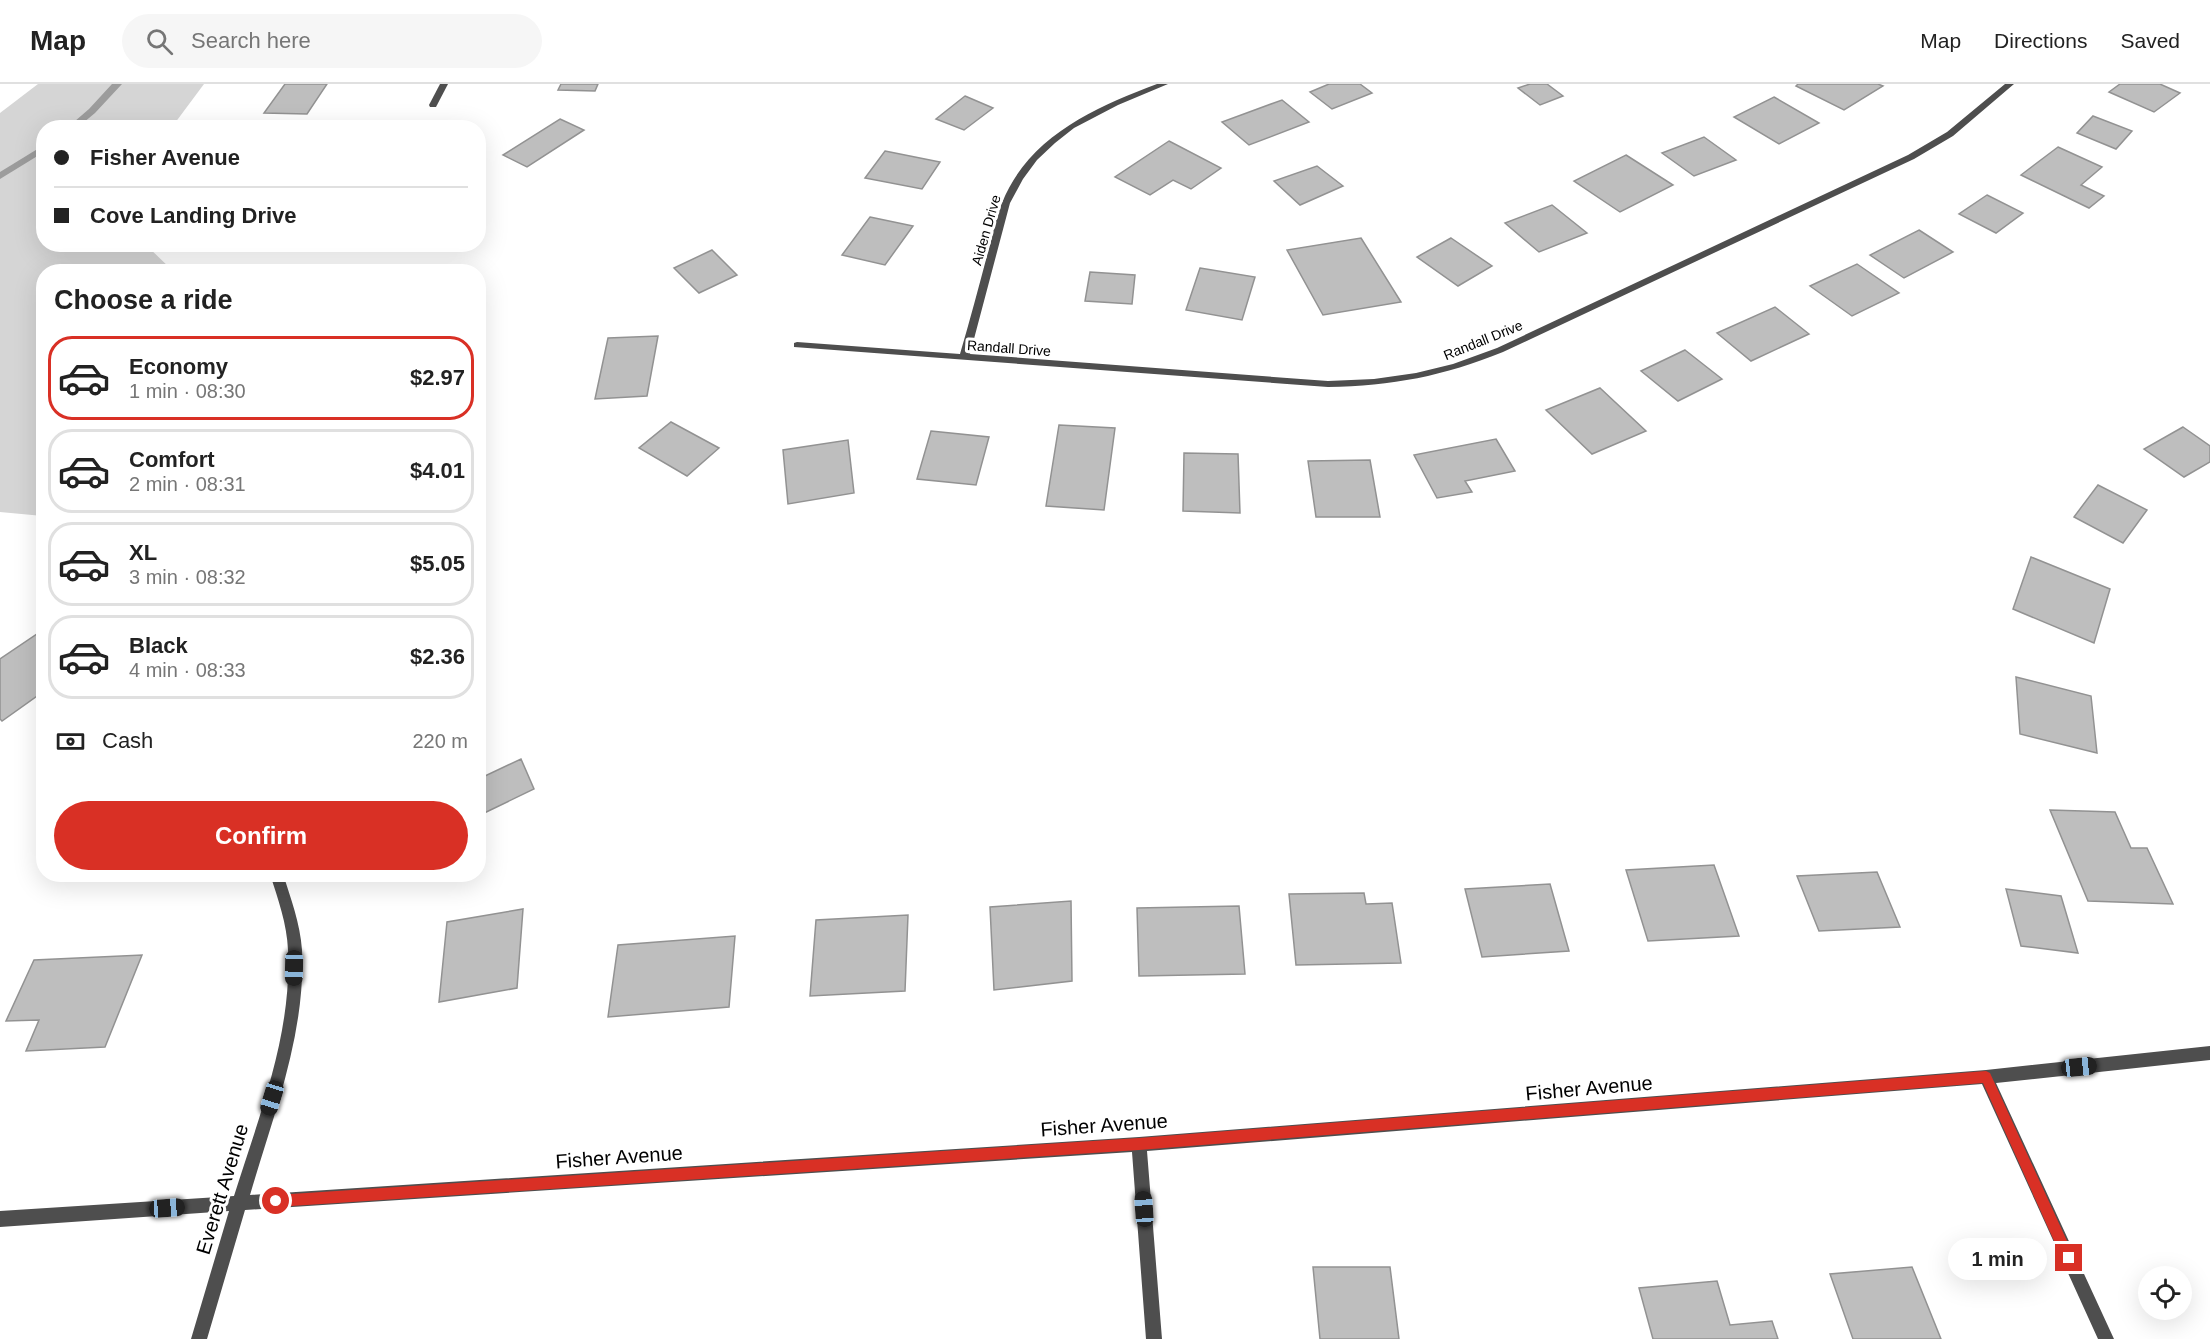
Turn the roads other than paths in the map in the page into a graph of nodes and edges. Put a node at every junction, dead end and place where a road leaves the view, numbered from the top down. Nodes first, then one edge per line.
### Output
1 (444, 84) edge
2 (1164, 84) edge
3 (2010, 84) edge
4 (433, 105) dead end
5 (797, 345) dead end
6 (964, 358) junction
7 (280, 882) edge
8 (2210, 1053) edge
9 (1986, 1077) junction
10 (1139, 1144) junction
11 (239, 1203) junction
12 (0, 1220) edge
13 (199, 1339) edge
14 (1154, 1339) edge
15 (2106, 1339) edge

1 - 4 street
2 - 6 street, Aiden Drive
3 - 6 street, Randall Drive
5 - 6 street, Randall Drive
7 - 11 street, Everett Avenue
8 - 9 street, Fisher Avenue
9 - 10 street, Fisher Avenue
9 - 15 street
10 - 11 street, Fisher Avenue
10 - 14 street
11 - 12 street, Fisher Avenue
11 - 13 street, Everett Avenue

